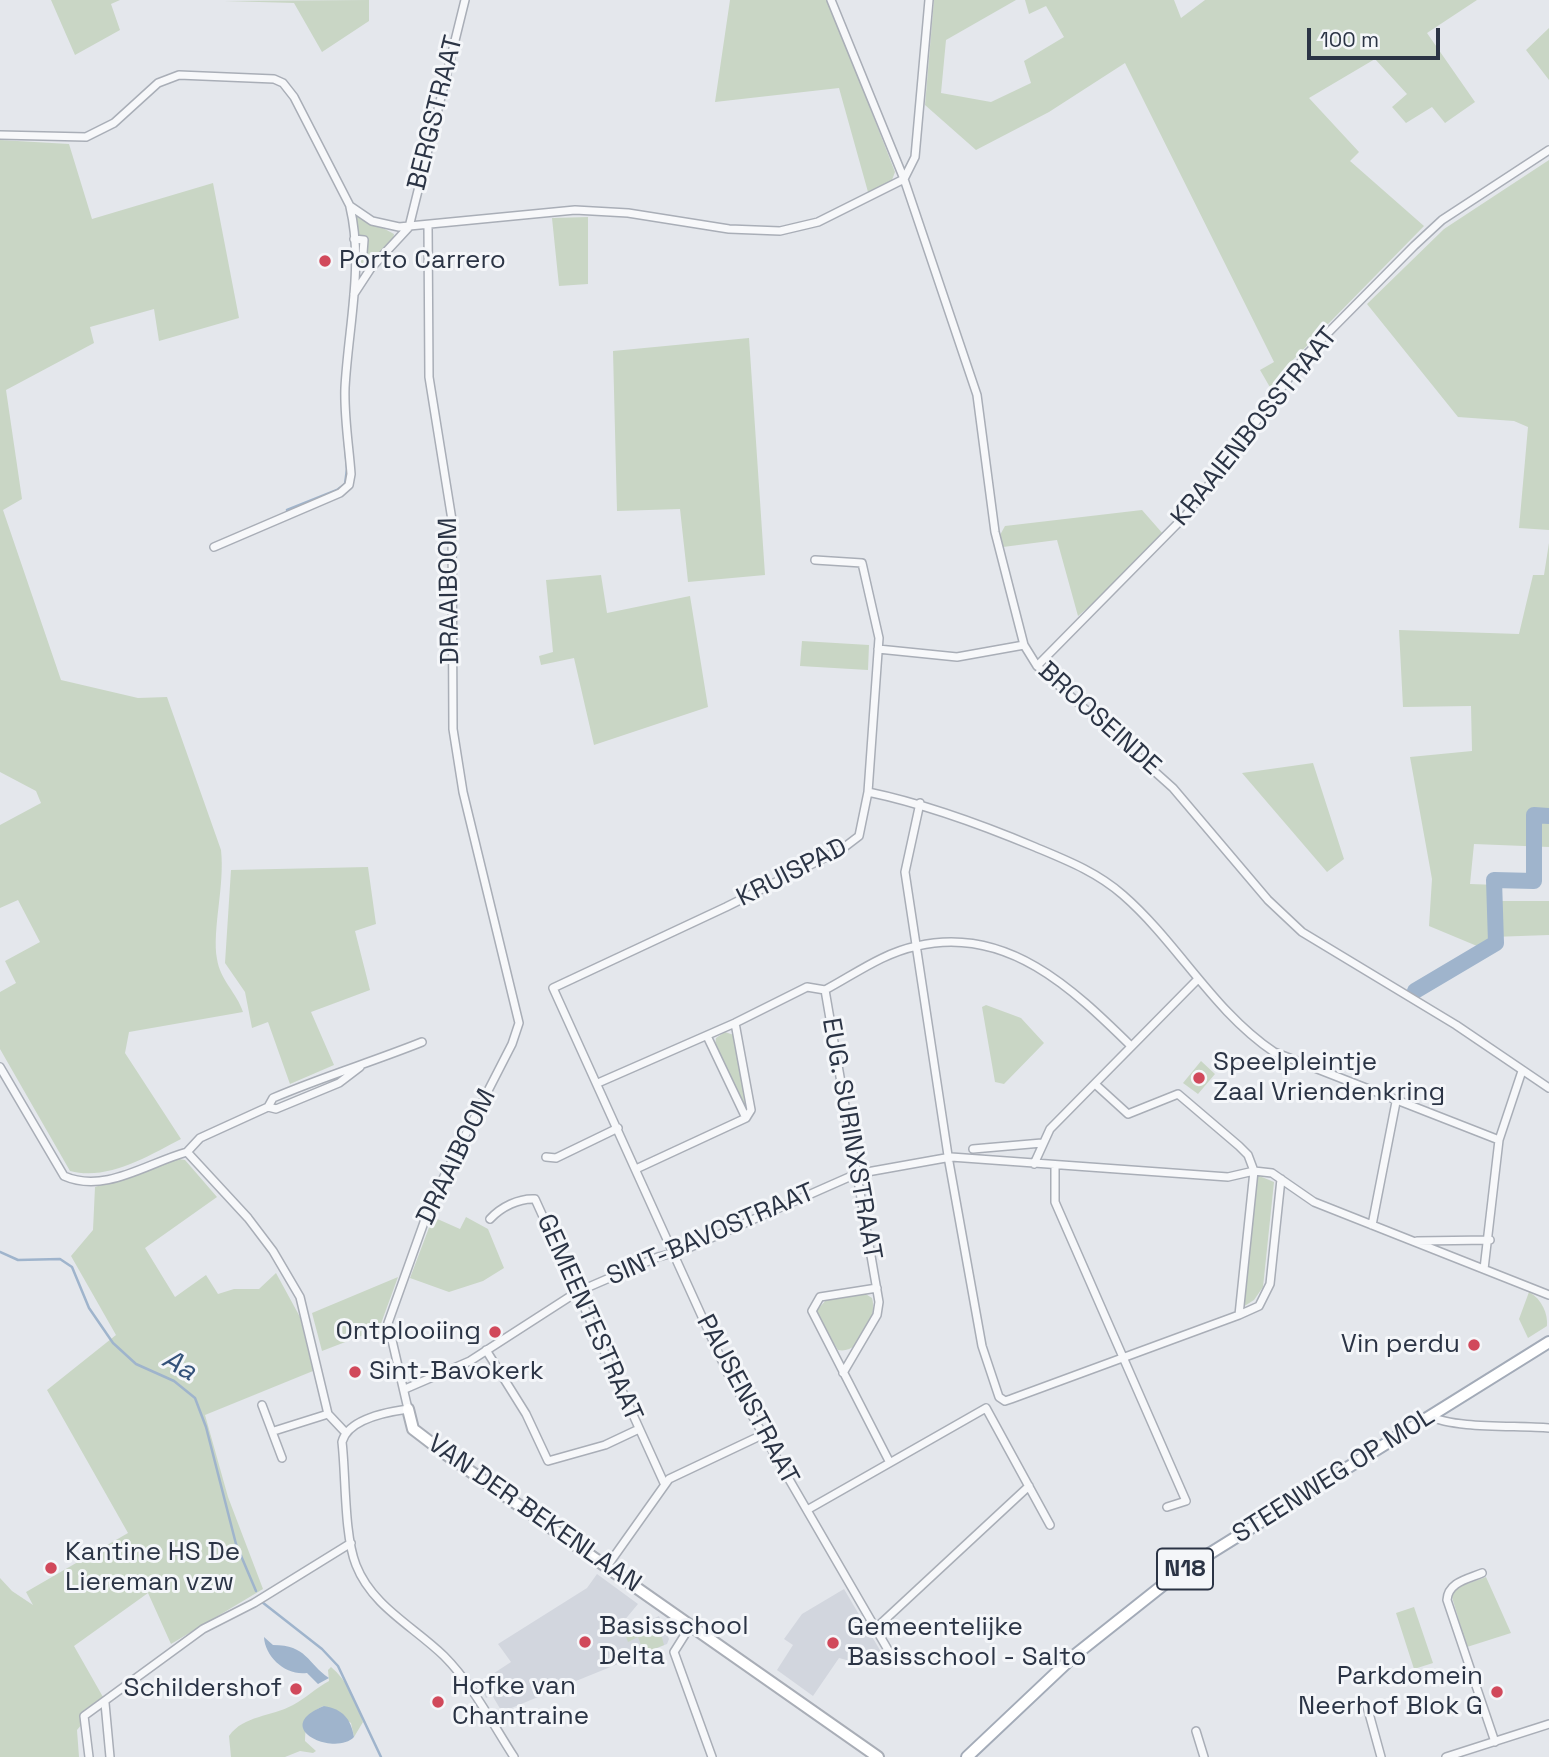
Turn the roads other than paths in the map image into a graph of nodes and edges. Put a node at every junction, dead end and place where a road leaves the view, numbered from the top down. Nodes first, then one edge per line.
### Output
1 (465, 0) edge
2 (831, 0) edge
3 (929, 0) edge
4 (0, 135) edge
5 (1549, 150) edge
6 (904, 179) junction
7 (350, 206) junction
8 (428, 225) junction
9 (409, 227) junction
10 (354, 239) junction
11 (363, 253) dead end
12 (353, 294) junction
13 (214, 547) dead end
14 (815, 560) dead end
15 (1024, 645) junction
16 (878, 649) junction
17 (1037, 666) junction
18 (868, 792) junction
19 (920, 803) junction
20 (916, 946) junction
21 (1197, 980) junction
22 (553, 988) joint
23 (825, 990) junction
24 (735, 1023) junction
25 (707, 1036) junction
26 (422, 1042) dead end
27 (1131, 1046) junction
28 (360, 1067) junction
29 (0, 1068) edge
30 (1522, 1071) junction
31 (598, 1083) junction
32 (1095, 1084) junction
33 (1549, 1088) edge
34 (1396, 1102) junction
35 (268, 1107) junction
36 (746, 1118) junction
37 (618, 1128) junction
38 (1499, 1140) junction
39 (1042, 1143) junction
40 (972, 1149) dead end
41 (187, 1152) junction
42 (546, 1157) dead end
43 (951, 1157) junction
44 (1034, 1164) junction
45 (1055, 1165) junction
46 (636, 1168) junction
47 (1254, 1171) junction
48 (856, 1174) junction
49 (1281, 1179) junction
50 (490, 1219) dead end
51 (1372, 1225) junction
52 (1490, 1240) junction
53 (1413, 1241) junction
54 (673, 1252) junction
55 (1484, 1269) junction
56 (877, 1288) junction
57 (577, 1292) junction
58 (1549, 1294) edge
59 (1239, 1315) junction
60 (1549, 1342) edge
61 (486, 1350) junction
62 (1123, 1358) junction
63 (843, 1373) junction
64 (405, 1389) junction
65 (262, 1405) dead end
66 (408, 1409) junction
67 (328, 1414) junction
68 (1430, 1416) junction
69 (1549, 1428) edge
70 (639, 1429) junction
71 (274, 1431) junction
72 (345, 1432) junction
73 (762, 1435) junction
74 (282, 1458) dead end
75 (889, 1461) junction
76 (664, 1483) junction
77 (1029, 1486) junction
78 (1167, 1507) dead end
79 (807, 1510) junction
80 (1050, 1525) dead end
81 (351, 1544) junction
82 (608, 1565) junction
83 (1482, 1573) dead end
84 (691, 1625) junction
85 (876, 1628) junction
86 (895, 1662) dead end
87 (105, 1703) junction
88 (1367, 1706) dead end
89 (1549, 1724) edge
90 (1196, 1731) dead end
91 (1495, 1742) junction
92 (89, 1757) edge
93 (110, 1757) edge
94 (514, 1757) edge
95 (712, 1757) edge
96 (878, 1757) edge
97 (967, 1757) edge
98 (1204, 1757) edge
99 (1381, 1757) edge
100 (1446, 1757) edge

1 - 9 street, BERGSTRAAT
2 - 6 street
3 - 6 street
4 - 7 street
5 - 17 street, KRAAIENBOSSTRAAT
6 - 8 street
6 - 15 street, BROOSEINDE
7 - 9 street
7 - 10 street
8 - 9 street
8 - 64 street, DRAAIBOOM
9 - 12 street
10 - 11 street
10 - 12 street
12 - 13 street
14 - 16 street, KRUISPAD
15 - 16 street
15 - 17 street, BROOSEINDE
16 - 18 street, KRUISPAD
17 - 30 street, BROOSEINDE
18 - 19 street
18 - 22 street, KRUISPAD
19 - 20 street
19 - 21 street
20 - 23 street
20 - 27 street
20 - 43 street
21 - 27 street
21 - 34 street
22 - 31 street, PAUSENSTRAAT
23 - 24 street
23 - 48 street, EUG. SURINXSTRAAT
24 - 25 street
24 - 36 street
25 - 31 street
25 - 36 street
26 - 28 street
27 - 32 street
28 - 35 street
28 - 35 street
29 - 41 street
30 - 33 street, BROOSEINDE
30 - 38 street
31 - 37 street, PAUSENSTRAAT
32 - 39 street
32 - 47 street
34 - 38 street
34 - 51 street
35 - 41 street
36 - 46 street
37 - 42 street
37 - 46 street, PAUSENSTRAAT
38 - 52 street
39 - 40 street
39 - 44 street
41 - 67 street
43 - 44 street, SINT-BAVOSTRAAT
43 - 48 street, SINT-BAVOSTRAAT
43 - 62 street
44 - 45 street, SINT-BAVOSTRAAT
45 - 47 street, SINT-BAVOSTRAAT
45 - 62 street
46 - 54 street, PAUSENSTRAAT
47 - 49 street
47 - 59 street
48 - 54 street, SINT-BAVOSTRAAT
48 - 56 street, EUG. SURINXSTRAAT
49 - 51 street
49 - 59 street
50 - 57 street, GEMEENTESTRAAT
51 - 53 street
52 - 53 street
52 - 55 street
53 - 55 street
54 - 57 street, SINT-BAVOSTRAAT
54 - 73 street, PAUSENSTRAAT
55 - 58 street
56 - 63 street, EUG. SURINXSTRAAT
56 - 63 street
57 - 61 street, SINT-BAVOSTRAAT
57 - 70 street, GEMEENTESTRAAT
59 - 62 street
60 - 68 main road, STEENWEG OP MOL / N18
61 - 64 street, SINT-BAVOSTRAAT
61 - 70 street
62 - 78 street
63 - 75 street
64 - 66 street, DRAAIBOOM
65 - 71 street
66 - 72 street
66 - 82 main road, VAN DER BEKENLAAN
67 - 71 street
67 - 72 street
68 - 69 street
68 - 97 main road, STEENWEG OP MOL / N18
70 - 76 street, GEMEENTESTRAAT
71 - 74 street
72 - 81 street
73 - 76 street
73 - 79 street, PAUSENSTRAAT
75 - 77 street
75 - 79 street
76 - 82 street
77 - 80 street
77 - 85 street
79 - 85 street, PAUSENSTRAAT
81 - 87 street
81 - 94 street
82 - 84 main road, VAN DER BEKENLAAN
83 - 91 street
84 - 95 street
84 - 96 main road, VAN DER BEKENLAAN
85 - 86 street, PAUSENSTRAAT
87 - 92 street
87 - 93 street
88 - 99 street
89 - 91 street
90 - 98 street
91 - 100 street

